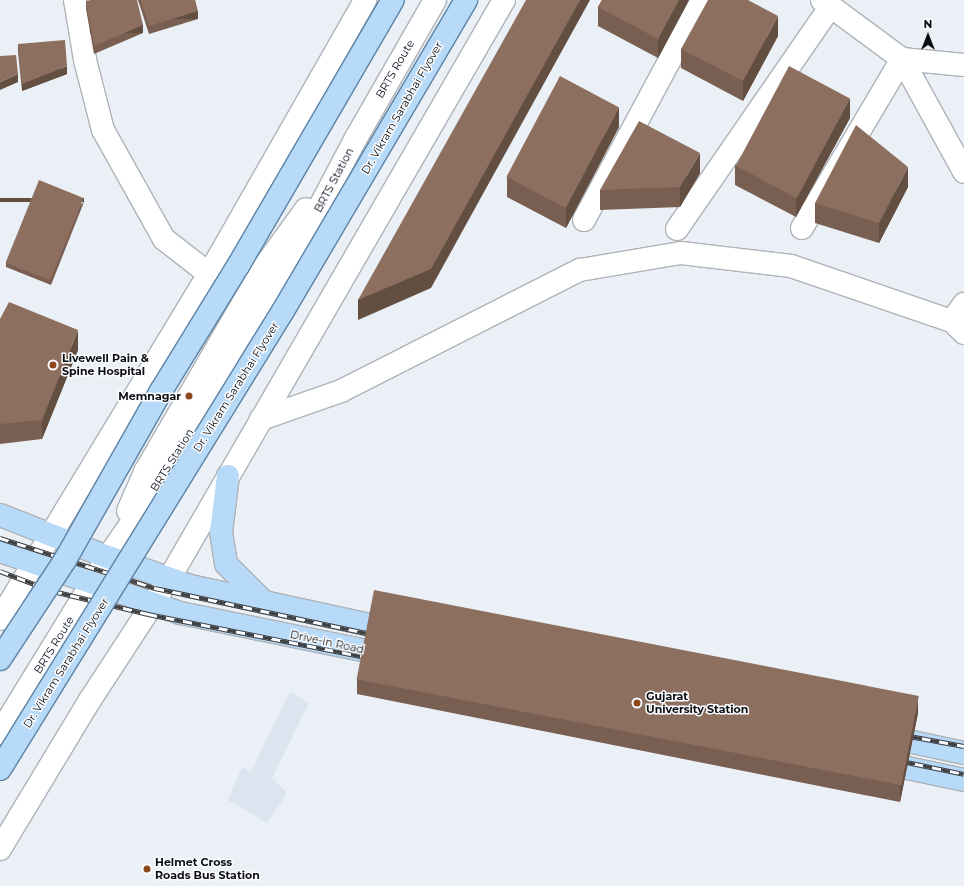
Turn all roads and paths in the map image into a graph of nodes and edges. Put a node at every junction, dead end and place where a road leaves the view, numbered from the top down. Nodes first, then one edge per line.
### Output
1 (75, 0) edge
2 (365, 0) edge
3 (393, 0) edge
4 (435, 0) edge
5 (466, 0) edge
6 (504, 0) edge
7 (702, 0) edge
8 (826, 3) edge
9 (902, 59) junction
10 (964, 65) edge
11 (356, 138) joint
12 (964, 172) edge
13 (584, 220) dead end
14 (802, 228) dead end
15 (677, 230) dead end
16 (209, 274) junction
17 (960, 319) edge
18 (261, 419) junction
19 (228, 476) junction
20 (0, 515) edge
21 (50, 534) junction
22 (0, 551) edge
23 (108, 558) junction
24 (32, 562) junction
25 (170, 579) junction
26 (92, 583) junction
27 (264, 602) junction
28 (153, 604) junction
29 (0, 618) edge
30 (417, 635) edge
31 (0, 659) edge
32 (412, 660) edge
33 (865, 732) edge
34 (0, 733) edge
35 (964, 753) edge
36 (855, 757) edge
37 (0, 770) edge
38 (964, 780) edge
39 (0, 849) edge

1 - 16 street
2 - 16 street
3 - 31 main road, bridge
4 - 11 street, BRTS Route
5 - 37 main road, Dr. Vikram Sarabhai Flyover, bridge
6 - 18 street
7 - 13 street
8 - 9 street
8 - 15 street
9 - 10 street
9 - 12 street
9 - 14 street
11 - 23 street, BRTS Station
16 - 21 street
17 - 18 street
18 - 19 street
19 - 25 street
19 - 27 main road
20 - 21 main road
21 - 23 main road
21 - 24 street
22 - 24 main road, Drive-in Road
23 - 25 main road
23 - 26 street, BRTS Route
24 - 26 main road, Drive-in Road
24 - 29 street
25 - 27 main road
25 - 28 street
26 - 28 main road, Drive-in Road
26 - 34 street, BRTS Route
27 - 30 main road
28 - 32 main road, Drive-in Road
28 - 39 street
33 - 35 main road
36 - 38 main road

